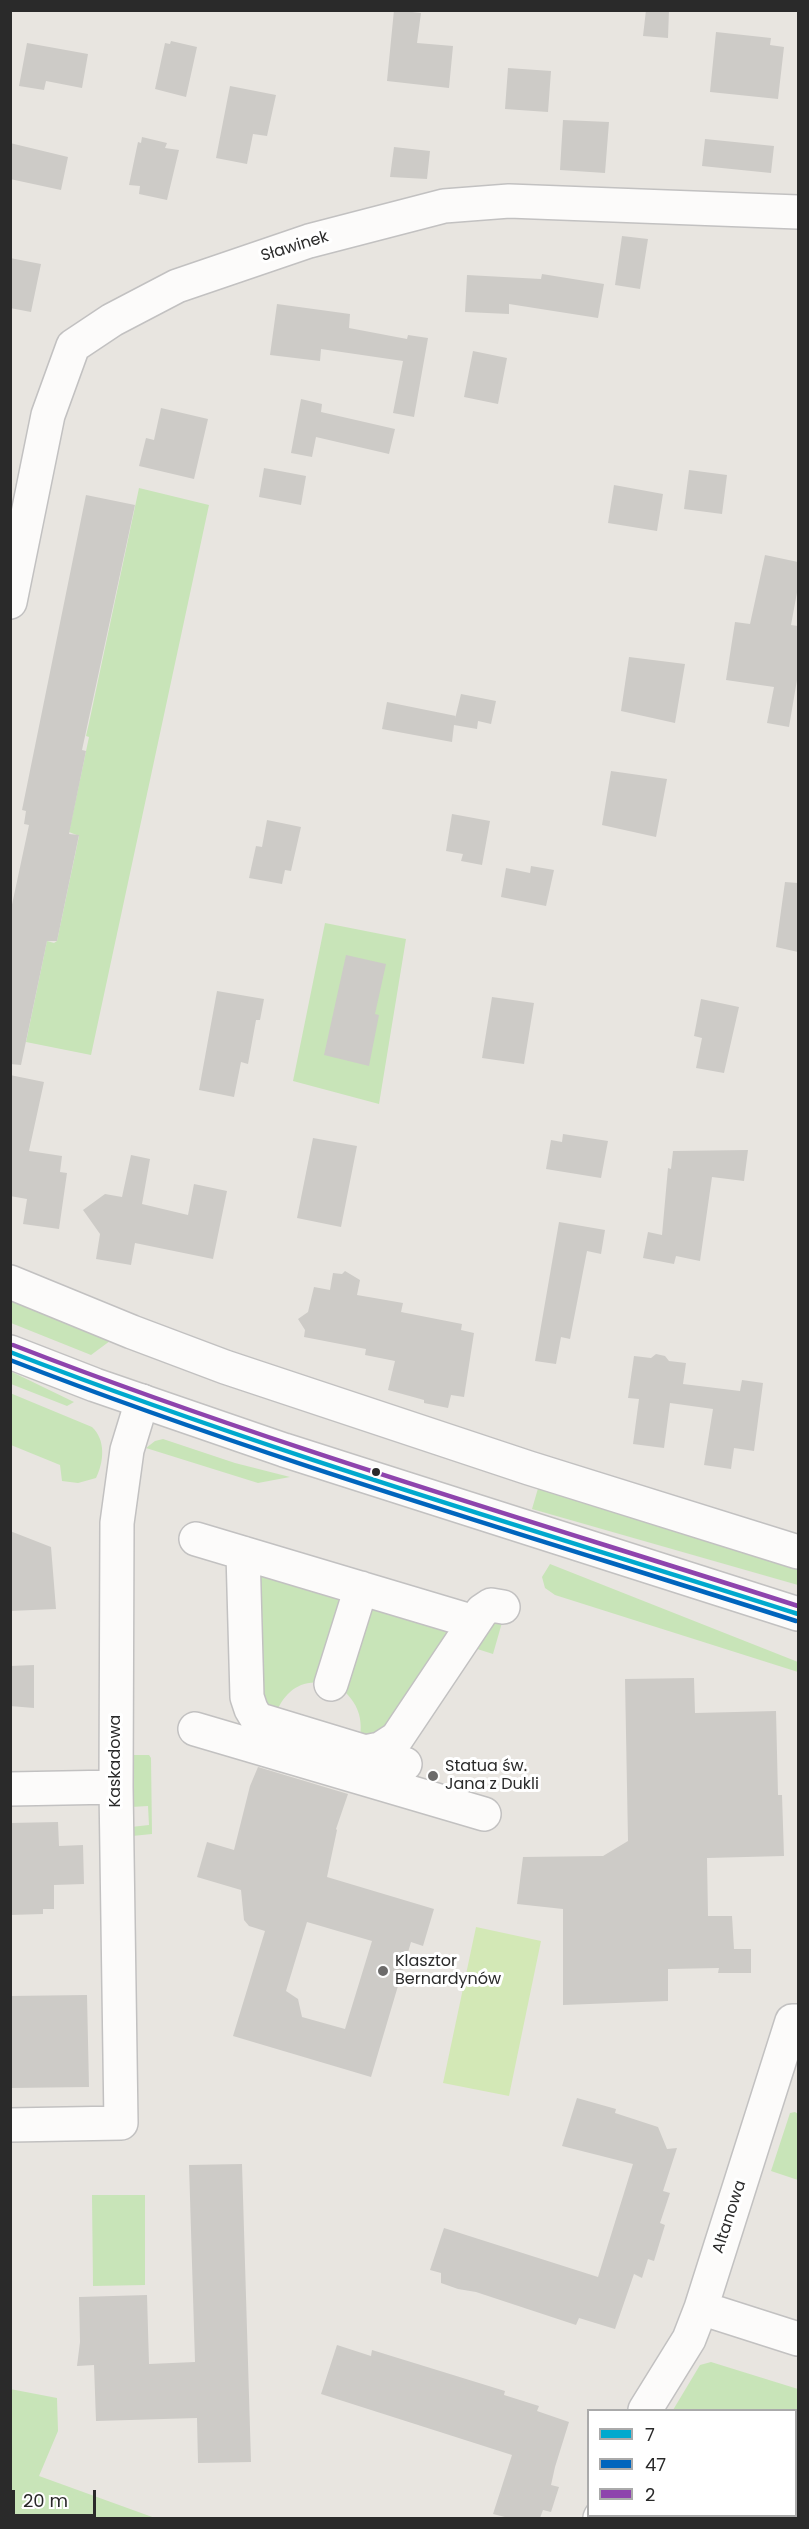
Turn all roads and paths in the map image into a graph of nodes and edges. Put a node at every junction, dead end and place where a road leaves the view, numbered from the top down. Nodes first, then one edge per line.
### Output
1 (798, 212) edge
2 (10, 602) edge
3 (10, 1282) edge
4 (10, 1352) edge
5 (142, 1401) junction
6 (196, 1539) dead end
7 (798, 1552) edge
8 (243, 1553) junction
9 (361, 1588) junction
10 (503, 1607) dead end
11 (798, 1614) edge
12 (474, 1622) junction
13 (331, 1684) dead end
14 (424, 1699) junction
15 (195, 1729) dead end
16 (365, 1752) junction
17 (401, 1776) junction
18 (116, 1787) junction
19 (10, 1789) edge
20 (484, 1814) dead end
21 (798, 2021) edge
22 (10, 2125) edge
23 (701, 2308) junction
24 (798, 2339) edge
25 (646, 2409) edge

1 - 2 street, Sławinek
3 - 7 street
4 - 5 street
5 - 11 street
5 - 18 street, Kaskadowa
6 - 8 street
8 - 9 street
8 - 16 street
9 - 12 street
9 - 13 street
10 - 12 street
12 - 14 street
14 - 16 street
14 - 17 street
15 - 17 street
16 - 17 street
17 - 20 street
18 - 19 street
18 - 22 street, Kaskadowa
21 - 23 street, Altanowa
23 - 24 street
23 - 25 street, Altanowa

